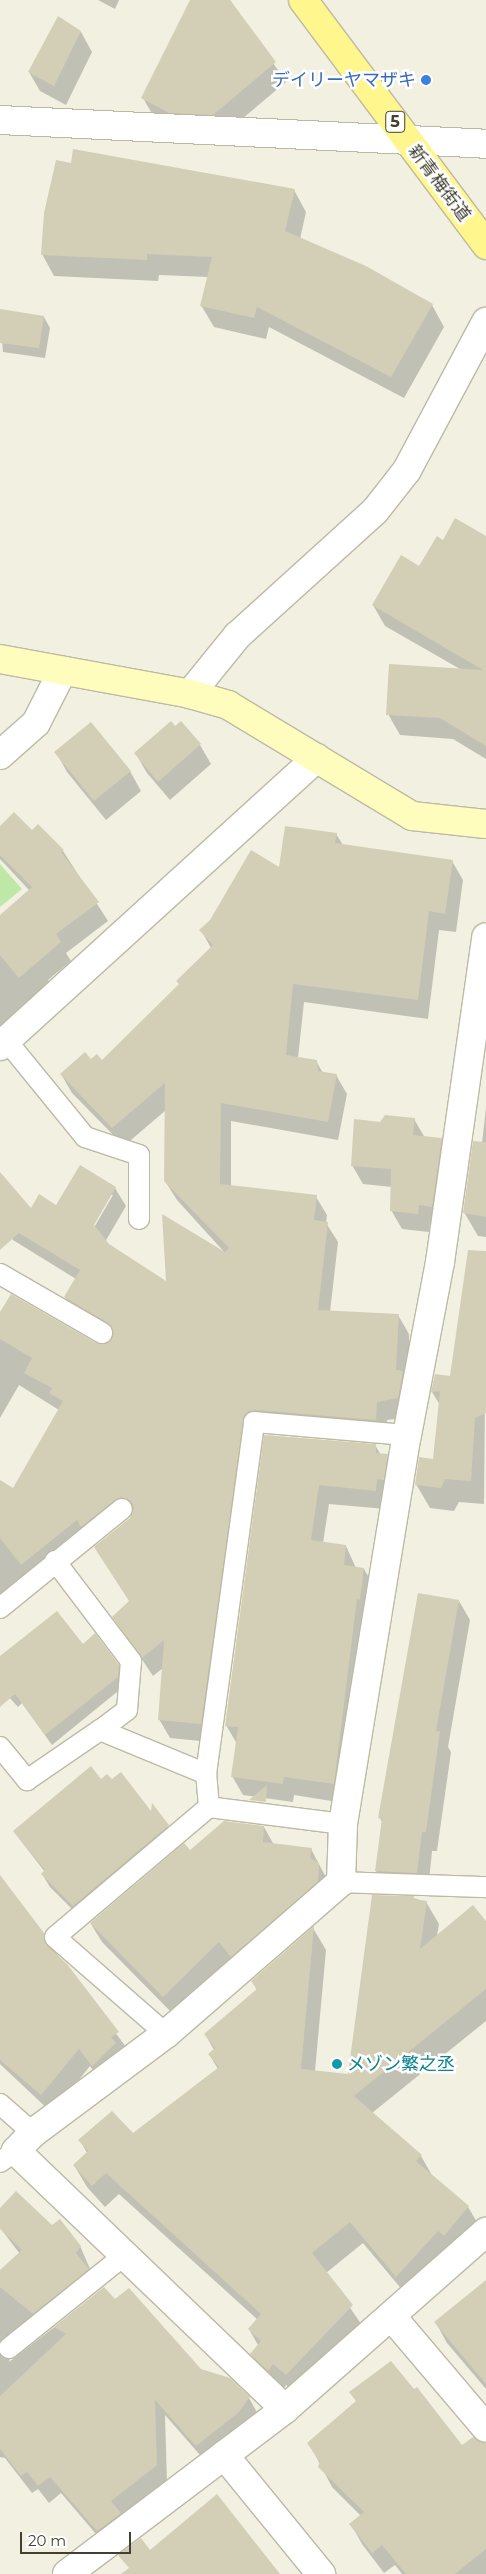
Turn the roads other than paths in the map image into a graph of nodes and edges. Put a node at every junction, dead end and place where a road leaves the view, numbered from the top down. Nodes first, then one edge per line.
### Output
1 (303, 0) edge
2 (0, 120) edge
3 (409, 142) junction
4 (486, 144) edge
5 (486, 245) edge
6 (486, 322) edge
7 (0, 659) edge
8 (63, 670) junction
9 (190, 694) junction
10 (0, 755) edge
11 (317, 758) junction
12 (486, 824) edge
13 (486, 937) edge
14 (3, 1043) edge
15 (139, 1219) dead end
16 (0, 1274) edge
17 (102, 1334) dead end
18 (407, 1435) junction
19 (122, 1510) dead end
20 (56, 1561) junction
21 (0, 1608) edge
22 (100, 1730) junction
23 (0, 1747) edge
24 (206, 1774) junction
25 (209, 1807) junction
26 (343, 1824) junction
27 (341, 1882) junction
28 (486, 1887) edge
29 (166, 2034) junction
30 (0, 2104) edge
31 (16, 2149) edge
32 (486, 2232) edge
33 (126, 2254) junction
34 (392, 2317) junction
35 (9, 2348) dead end
36 (285, 2409) junction
37 (486, 2428) edge
38 (224, 2455) junction
39 (67, 2574) edge
40 (321, 2574) edge

1 - 3 main road, 新青梅街道 / 5
2 - 3 street
3 - 4 street
3 - 5 main road, 新青梅街道 / 5
6 - 9 street
7 - 8 street
8 - 9 street
8 - 10 street
9 - 11 street
11 - 12 street
11 - 14 street
13 - 18 street
14 - 15 lane
16 - 17 lane
18 - 24 lane
18 - 26 street
19 - 20 lane
20 - 21 lane
20 - 22 lane
22 - 23 lane
22 - 24 lane
24 - 25 lane
25 - 26 lane
25 - 29 lane
26 - 27 street
27 - 28 lane
27 - 29 street
29 - 31 street
30 - 31 lane
31 - 33 street
32 - 34 street
33 - 35 lane
33 - 36 street
34 - 36 street
34 - 37 street
36 - 38 street
38 - 39 street
38 - 40 street

